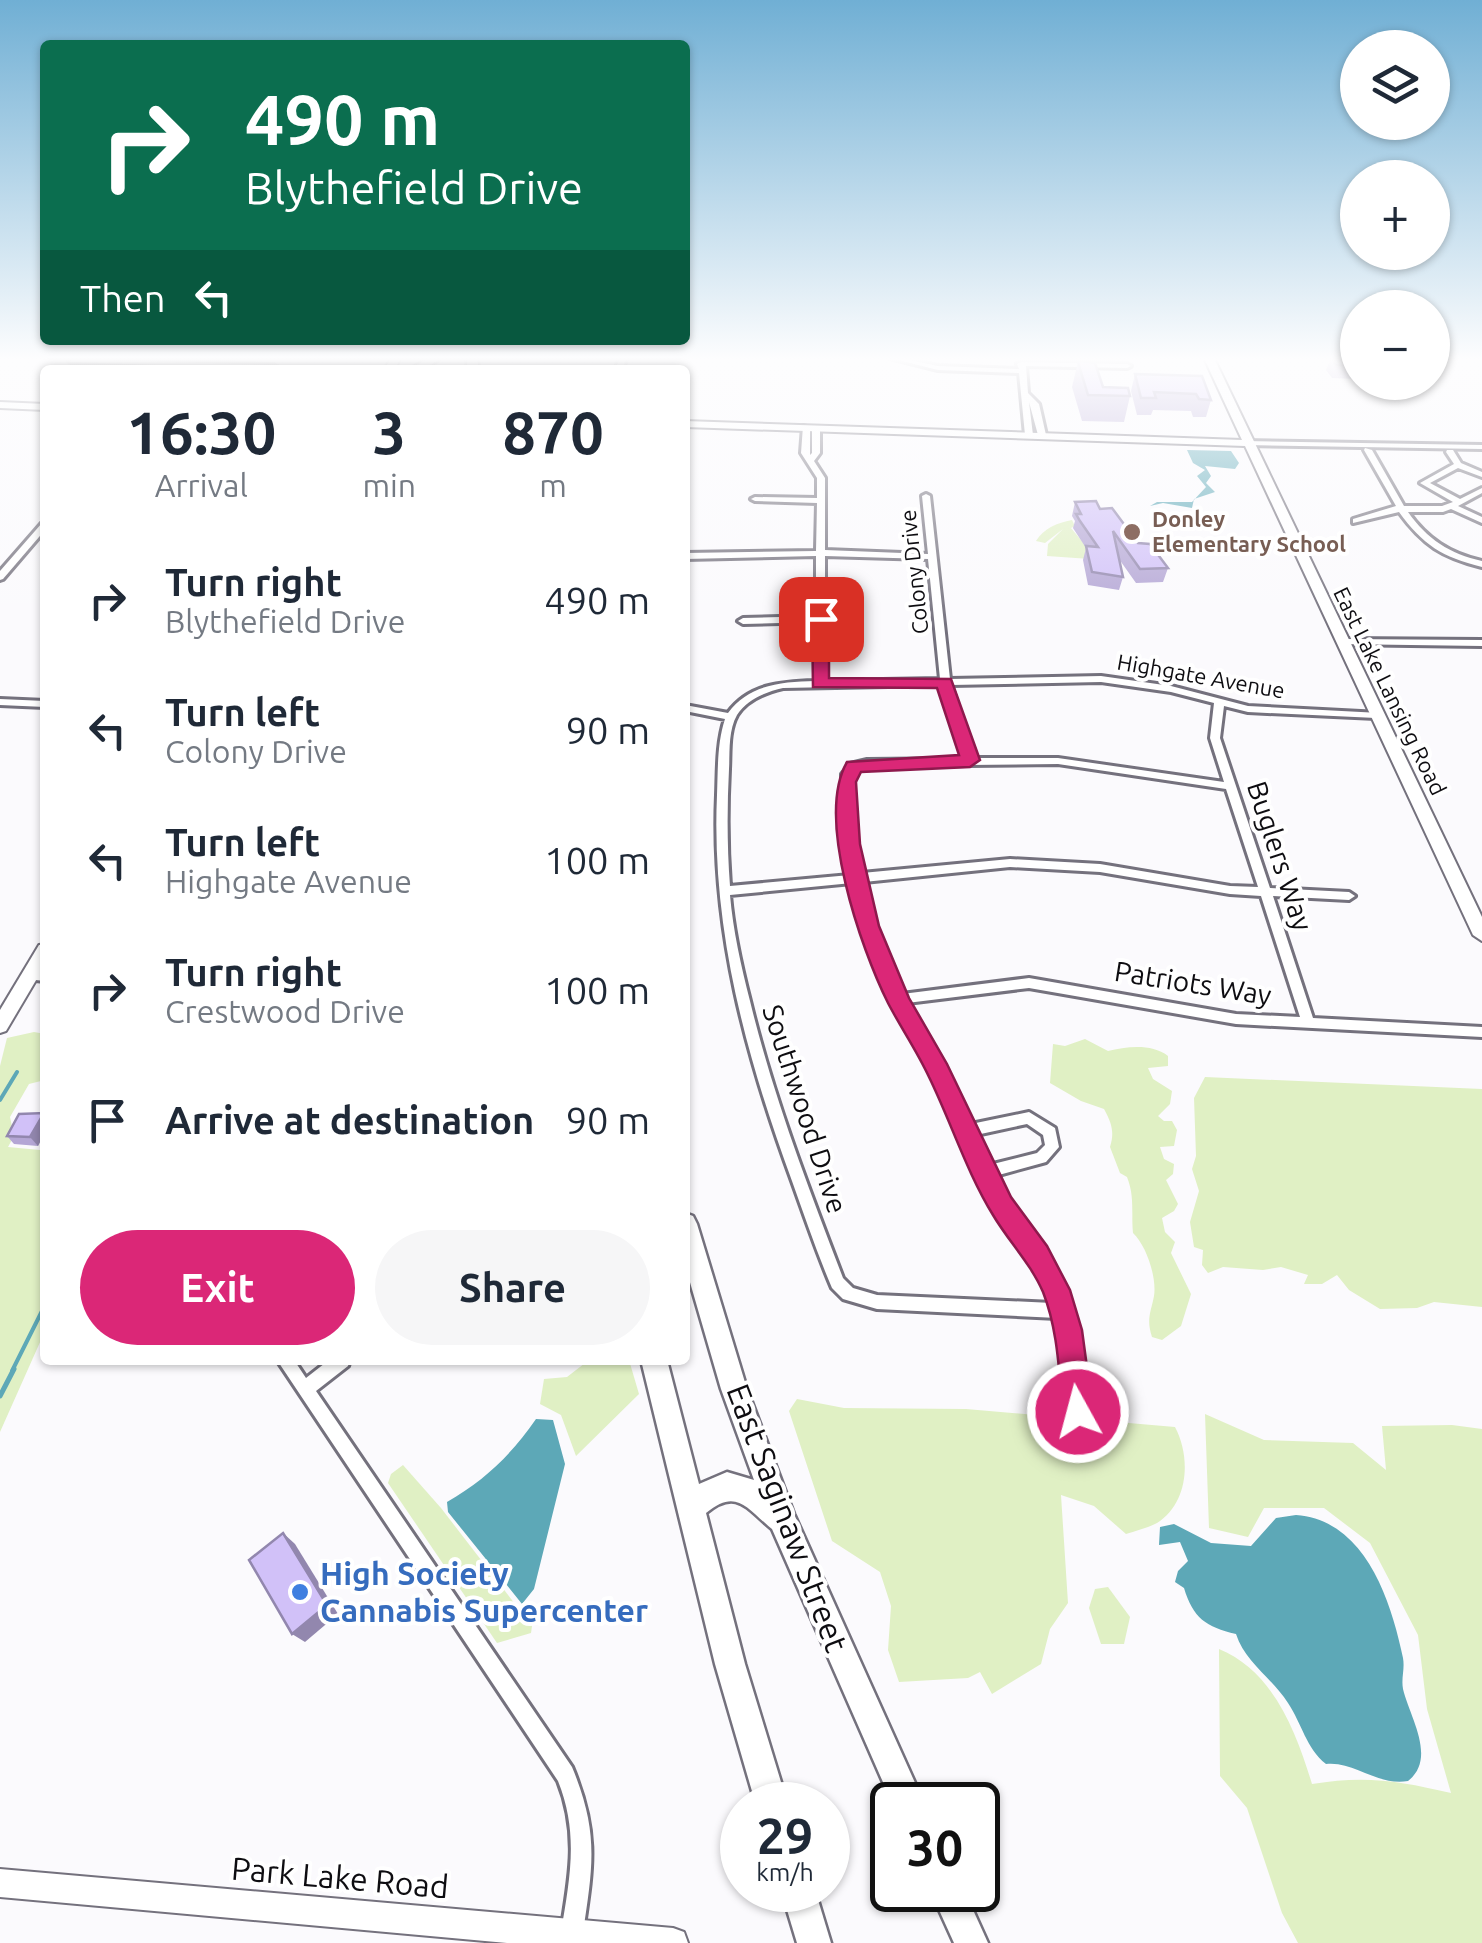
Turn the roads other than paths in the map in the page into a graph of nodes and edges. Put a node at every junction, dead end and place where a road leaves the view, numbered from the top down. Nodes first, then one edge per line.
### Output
1 (815, 449) edge
2 (1250, 449) edge
3 (1352, 449) edge
4 (1441, 449) edge
5 (1368, 450) junction
6 (1482, 450) edge
7 (1450, 452) junction
8 (1458, 465) junction
9 (1482, 475) edge
10 (1482, 490) edge
11 (926, 496) dead end
12 (755, 500) dead end
13 (821, 501) junction
14 (1456, 504) junction
15 (1403, 508) junction
16 (1482, 520) edge
17 (1356, 521) dead end
18 (40, 530) edge
19 (822, 554) junction
20 (690, 556) edge
21 (933, 557) junction
22 (1482, 564) edge
23 (0, 577) edge
24 (821, 619) junction
25 (742, 621) dead end
26 (1342, 642) junction
27 (1482, 643) edge
28 (820, 683) junction
29 (945, 683) junction
30 (0, 702) edge
31 (1219, 702) junction
32 (40, 704) edge
33 (690, 709) edge
34 (1376, 715) junction
35 (730, 717) junction
36 (970, 760) junction
37 (1230, 786) junction
38 (855, 877) junction
39 (724, 890) junction
40 (1265, 892) junction
41 (1350, 896) dead end
42 (1482, 935) edge
43 (37, 976) edge
44 (898, 1000) junction
45 (1308, 1024) junction
46 (0, 1026) edge
47 (1482, 1032) edge
48 (966, 1131) junction
49 (985, 1172) junction
50 (690, 1241) edge
51 (1063, 1310) junction
52 (288, 1365) edge
53 (336, 1365) edge
54 (655, 1365) edge
55 (305, 1389) junction
56 (1078, 1412) dead end
57 (691, 1507) junction
58 (782, 1519) junction
59 (765, 1782) edge
60 (898, 1782) edge
61 (0, 1883) edge
62 (805, 1912) edge
63 (957, 1912) edge
64 (572, 1933) junction
65 (674, 1943) edge
66 (814, 1943) edge
67 (972, 1943) edge

1 - 13 street
2 - 26 main road, East Lake Lansing Road
3 - 5 street
4 - 6 street
5 - 7 street
5 - 15 street
6 - 7 street
7 - 8 street
8 - 9 street
8 - 14 street
10 - 14 street
11 - 21 street, Colony Drive
12 - 13 street
13 - 19 street
14 - 15 street
14 - 16 street
15 - 17 street
15 - 22 street
18 - 23 street
19 - 20 street
19 - 21 street
19 - 24 street
21 - 29 street, Colony Drive
24 - 25 street
24 - 28 street
26 - 27 street
26 - 34 main road, East Lake Lansing Road
28 - 29 street, Highgate Avenue
28 - 35 street, Highgate Avenue
29 - 31 street, Highgate Avenue
29 - 36 street, Colony Drive
30 - 32 street
31 - 34 street, Highgate Avenue
31 - 37 street, Buglers Way
33 - 35 street
34 - 42 main road, East Lake Lansing Road
35 - 39 street, Southwood Drive
36 - 37 street
36 - 38 street
37 - 40 street, Buglers Way
38 - 39 street
38 - 40 street
38 - 44 street
39 - 51 street, Southwood Drive
40 - 41 street
40 - 45 street, Buglers Way
43 - 46 main road
44 - 45 street, Patriots Way
44 - 48 street
45 - 47 street, Patriots Way
48 - 49 street
48 - 49 street
49 - 51 street
50 - 58 main road, East Saginaw Street
51 - 56 street
52 - 55 street
53 - 55 street
54 - 57 main road
55 - 64 street
57 - 58 main road
57 - 59 main road
58 - 60 main road, East Saginaw Street
61 - 64 main road, Park Lake Road
62 - 66 main road
63 - 67 main road
64 - 65 main road, Park Lake Road

